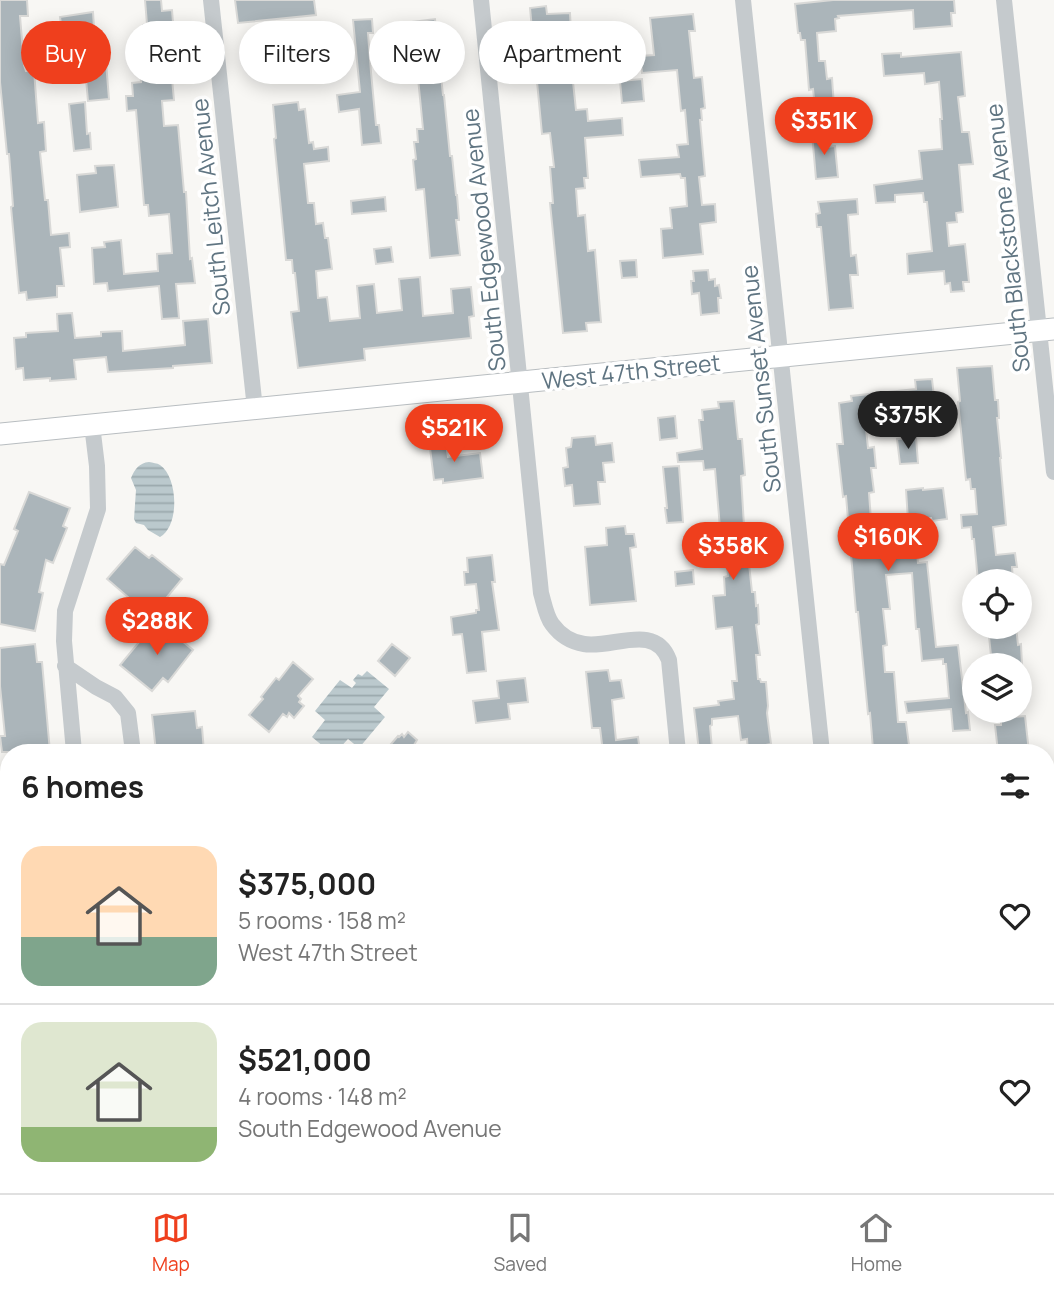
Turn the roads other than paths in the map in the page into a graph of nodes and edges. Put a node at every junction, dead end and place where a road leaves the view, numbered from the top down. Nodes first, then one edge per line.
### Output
1 (211, 0) edge
2 (481, 0) edge
3 (743, 0) edge
4 (1004, 0) edge
5 (1047, 330) edge
6 (781, 356) junction
7 (520, 382) junction
8 (255, 409) junction
9 (92, 425) junction
10 (0, 434) edge
11 (1054, 472) edge
12 (65, 666) junction
13 (73, 744) edge
14 (132, 744) edge
15 (677, 744) edge
16 (821, 744) edge

1 - 8 street, South Leitch Avenue
2 - 7 street, South Edgewood Avenue
3 - 6 street, South Sunset Avenue
4 - 5 street, South Blackstone Avenue
5 - 6 main road, West 47th Street
5 - 11 street, South Blackstone Avenue
6 - 7 main road, West 47th Street
6 - 16 street, South Sunset Avenue
7 - 8 main road, West 47th Street
7 - 15 street, South Edgewood Avenue
8 - 9 main road, West 47th Street
9 - 10 main road, West 47th Street
9 - 12 street
12 - 13 street
12 - 14 street

